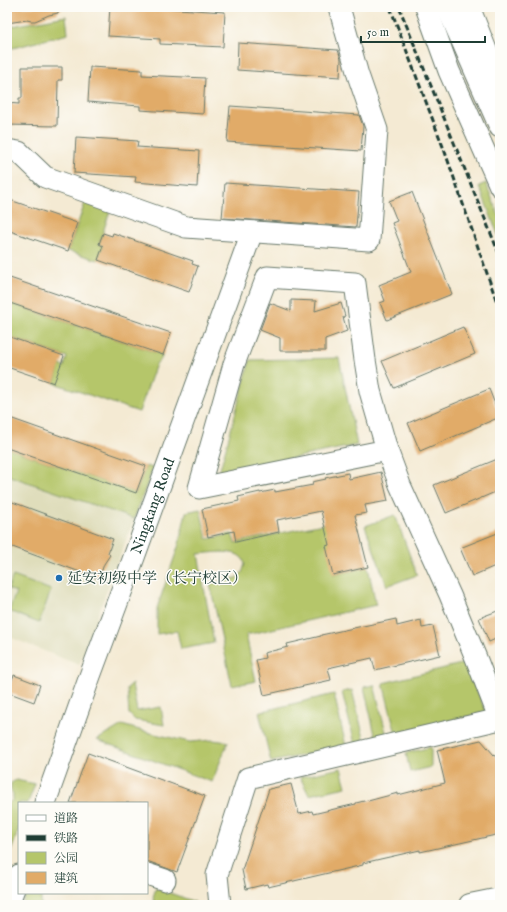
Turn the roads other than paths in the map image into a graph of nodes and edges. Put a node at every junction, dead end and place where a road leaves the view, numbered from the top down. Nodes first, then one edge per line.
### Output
1 (339, 7) edge
2 (416, 7) edge
3 (426, 7) edge
4 (447, 7) edge
5 (469, 7) edge
6 (450, 71) junction
7 (500, 85) edge
8 (500, 127) edge
9 (7, 150) edge
10 (500, 186) edge
11 (252, 232) junction
12 (387, 450) junction
13 (500, 719) edge
14 (45, 802) edge
15 (18, 878) edge
16 (500, 899) edge
17 (8, 905) edge
18 (220, 905) edge
19 (470, 905) edge

1 - 11 street
2 - 6 street
3 - 6 street
4 - 8 street
5 - 7 street
6 - 10 street
9 - 11 street
11 - 14 street, Ningkang Road
12 - 12 street
12 - 13 street
13 - 18 street
15 - 17 street
16 - 19 main road

